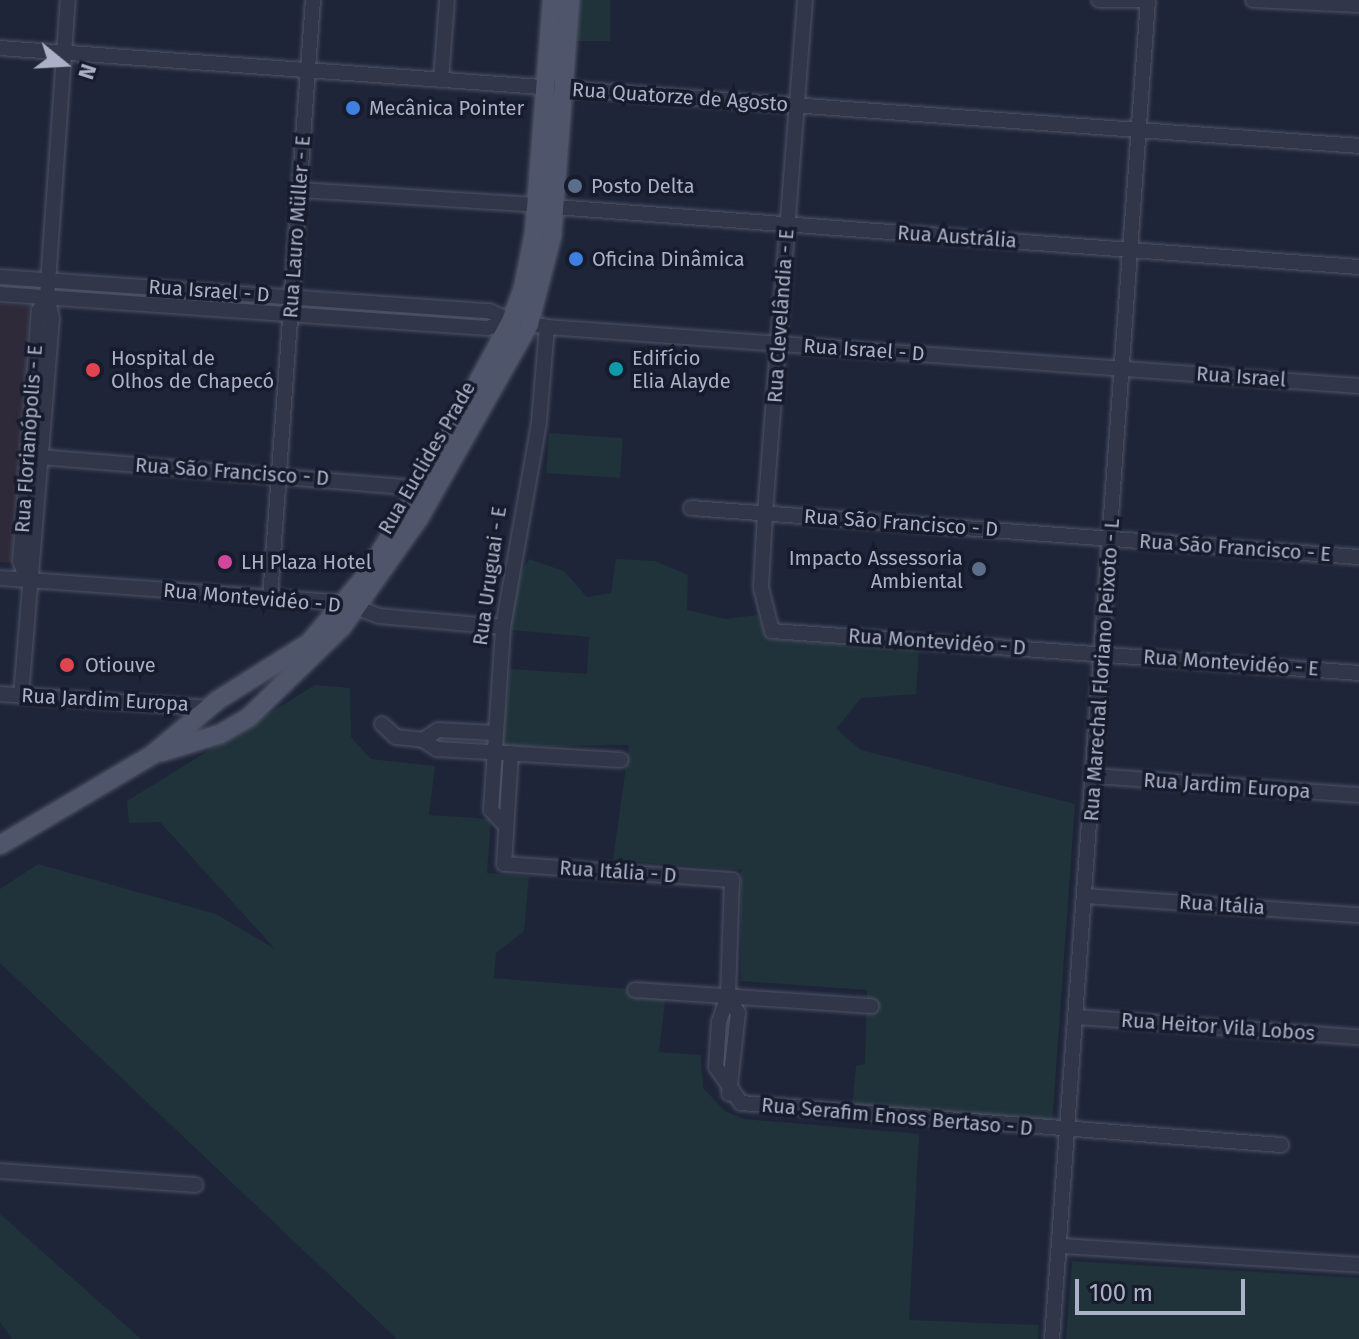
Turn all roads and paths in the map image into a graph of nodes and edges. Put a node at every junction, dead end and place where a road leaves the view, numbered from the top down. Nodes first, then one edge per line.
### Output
1 (68, 0) edge
2 (313, 0) edge
3 (447, 0) edge
4 (552, 0) edge
5 (570, 0) edge
6 (805, 0) edge
7 (1099, 0) edge
8 (1146, 0) edge
9 (1253, 0) edge
10 (1359, 5) edge
11 (0, 48) edge
12 (64, 53) junction
13 (308, 71) junction
14 (441, 80) junction
15 (554, 88) junction
16 (797, 106) junction
17 (1139, 130) junction
18 (1359, 146) edge
19 (299, 190) junction
20 (546, 206) junction
21 (788, 225) junction
22 (1131, 250) junction
23 (1359, 267) edge
24 (0, 277) edge
25 (48, 280) junction
26 (0, 294) edge
27 (47, 297) junction
28 (292, 297) junction
29 (290, 314) junction
30 (529, 324) junction
31 (780, 343) junction
32 (1122, 368) junction
33 (1359, 386) edge
34 (35, 456) junction
35 (279, 476) junction
36 (428, 489) junction
37 (691, 508) dead end
38 (765, 513) junction
39 (1111, 539) junction
40 (1359, 557) edge
41 (0, 578) edge
42 (27, 580) junction
43 (270, 598) junction
44 (350, 606) junction
45 (503, 627) junction
46 (772, 631) joint
47 (1102, 654) junction
48 (1359, 673) edge
49 (241, 687) junction
50 (0, 694) edge
51 (21, 696) junction
52 (254, 710) junction
53 (207, 711) junction
54 (382, 724) dead end
55 (438, 730) junction
56 (496, 733) junction
57 (214, 736) junction
58 (423, 740) junction
59 (437, 749) junction
60 (495, 752) junction
61 (511, 753) junction
62 (152, 755) junction
63 (621, 760) dead end
64 (1094, 776) junction
65 (1359, 795) edge
66 (506, 826) junction
67 (0, 845) edge
68 (504, 864) joint
69 (1085, 896) junction
70 (1359, 915) edge
71 (635, 990) dead end
72 (728, 996) junction
73 (871, 1006) dead end
74 (1077, 1017) junction
75 (1359, 1037) edge
76 (1068, 1132) junction
77 (1281, 1145) dead end
78 (0, 1171) edge
79 (196, 1185) dead end
80 (1061, 1246) junction
81 (1359, 1265) edge
82 (1052, 1339) edge

1 - 12 street, Rua Florianópolis - E
2 - 13 street, Rua Lauro Müller - E
3 - 14 street
4 - 15 main road, Rua Uruguai - E
5 - 15 main road, Rua Uruguai - E
6 - 16 street, Rua Clevelândia - E
7 - 8 street
8 - 17 street, Rua Marechal Floriano Peixoto - L
9 - 10 street
11 - 12 street, Rua Quatorze de Agosto
12 - 13 street, Rua Quatorze de Agosto
12 - 25 street, Rua Florianópolis - E
13 - 14 street, Rua Quatorze de Agosto
13 - 19 street, Rua Lauro Müller - E
14 - 15 street, Rua Quatorze de Agosto
15 - 16 street, Rua Quatorze de Agosto
15 - 20 main road, Rua Uruguai - E
16 - 17 street, Rua Quatorze de Agosto
16 - 21 street, Rua Clevelândia - E
17 - 18 street, Rua Quatorze de Agosto
17 - 22 street, Rua Marechal Floriano Peixoto - L
19 - 20 street, Rua Austrália
19 - 28 street, Rua Lauro Müller - E
20 - 21 street, Rua Austrália
20 - 30 main road, Rua Uruguai - E
21 - 22 street, Rua Austrália
21 - 31 street, Rua Clevelândia - E
22 - 23 street, Rua Austrália
22 - 32 street, Rua Marechal Floriano Peixoto - L
24 - 25 street, Rua Israel - D
25 - 27 street, Rua Florianópolis - E
25 - 28 street, Rua Israel - D
26 - 27 street, Rua Israel - D
27 - 29 street, Rua Israel - D
27 - 34 street, Rua Florianópolis - E
28 - 29 street, Rua Lauro Müller - E
28 - 30 street, Rua Israel - D
29 - 30 street, Rua Israel - D
29 - 35 street, Rua Lauro Müller - E
30 - 31 street, Rua Israel - D
30 - 36 main road, Rua Euclides Prade
30 - 45 street, Rua Uruguai - E
31 - 32 street, Rua Israel - D
31 - 38 street, Rua Clevelândia - E
32 - 33 street, Rua Israel
32 - 39 street, Rua Marechal Floriano Peixoto - L
34 - 35 street, Rua São Francisco - D
34 - 42 street, Rua Florianópolis - E
35 - 36 street, Rua São Francisco - D
35 - 43 street, Rua Lauro Müller - E
36 - 44 main road, Rua Euclides Prade
37 - 38 street, Rua São Francisco - D
38 - 39 street, Rua São Francisco - D
38 - 46 street, Rua Clevelândia - E
39 - 40 street, Rua São Francisco - E
39 - 47 street, Rua Marechal Floriano Peixoto - L
41 - 42 street, Rua Montevidéo - D
42 - 43 street, Rua Montevidéo - D
42 - 51 street, Rua Florianópolis - E
43 - 44 street, Rua Montevidéo - D
44 - 45 street, Rua Montevidéo - D
44 - 49 main road, Rua Euclides Prade
44 - 52 main road, Rua Euclides Prade
45 - 56 street, Rua Uruguai - E
46 - 47 street, Rua Montevidéo - D
47 - 48 street, Rua Montevidéo - E
47 - 64 street, Rua Marechal Floriano Peixoto - L
49 - 52 main road
49 - 53 main road, Rua Euclides Prade
50 - 51 street, Rua Jardim Europa
51 - 53 street, Rua Jardim Europa
52 - 57 main road, Rua Euclides Prade
53 - 57 main road
53 - 62 main road, Rua Euclides Prade
54 - 58 street
55 - 56 street
55 - 58 street
55 - 59 street
56 - 60 street, Rua Uruguai - E
57 - 62 main road, Rua Euclides Prade
58 - 59 street
59 - 60 street
60 - 61 street
60 - 66 street, Rua Uruguai - E
61 - 63 street
61 - 66 street, Rua Uruguai - E
62 - 67 main road, Rua Euclides Prade
64 - 65 street, Rua Jardim Europa
64 - 69 street, Rua Marechal Floriano Peixoto - L
66 - 68 street, Rua Uruguai - E
68 - 72 street, Rua Itália - D
69 - 70 street, Rua Itália
69 - 74 street, Rua Marechal Floriano Peixoto - L
71 - 72 street
72 - 73 street
72 - 76 street, Rua Serafim Enoss Bertaso - D
74 - 75 street, Rua Heitor Vila Lobos
74 - 76 street, Rua Marechal Floriano Peixoto - L
76 - 77 street, Rua Serafim Enoss Bertaso - D
76 - 80 street, Rua Marechal Floriano Peixoto - L
78 - 79 street
80 - 81 street
80 - 82 street, Rua Marechal Floriano Peixoto - L

